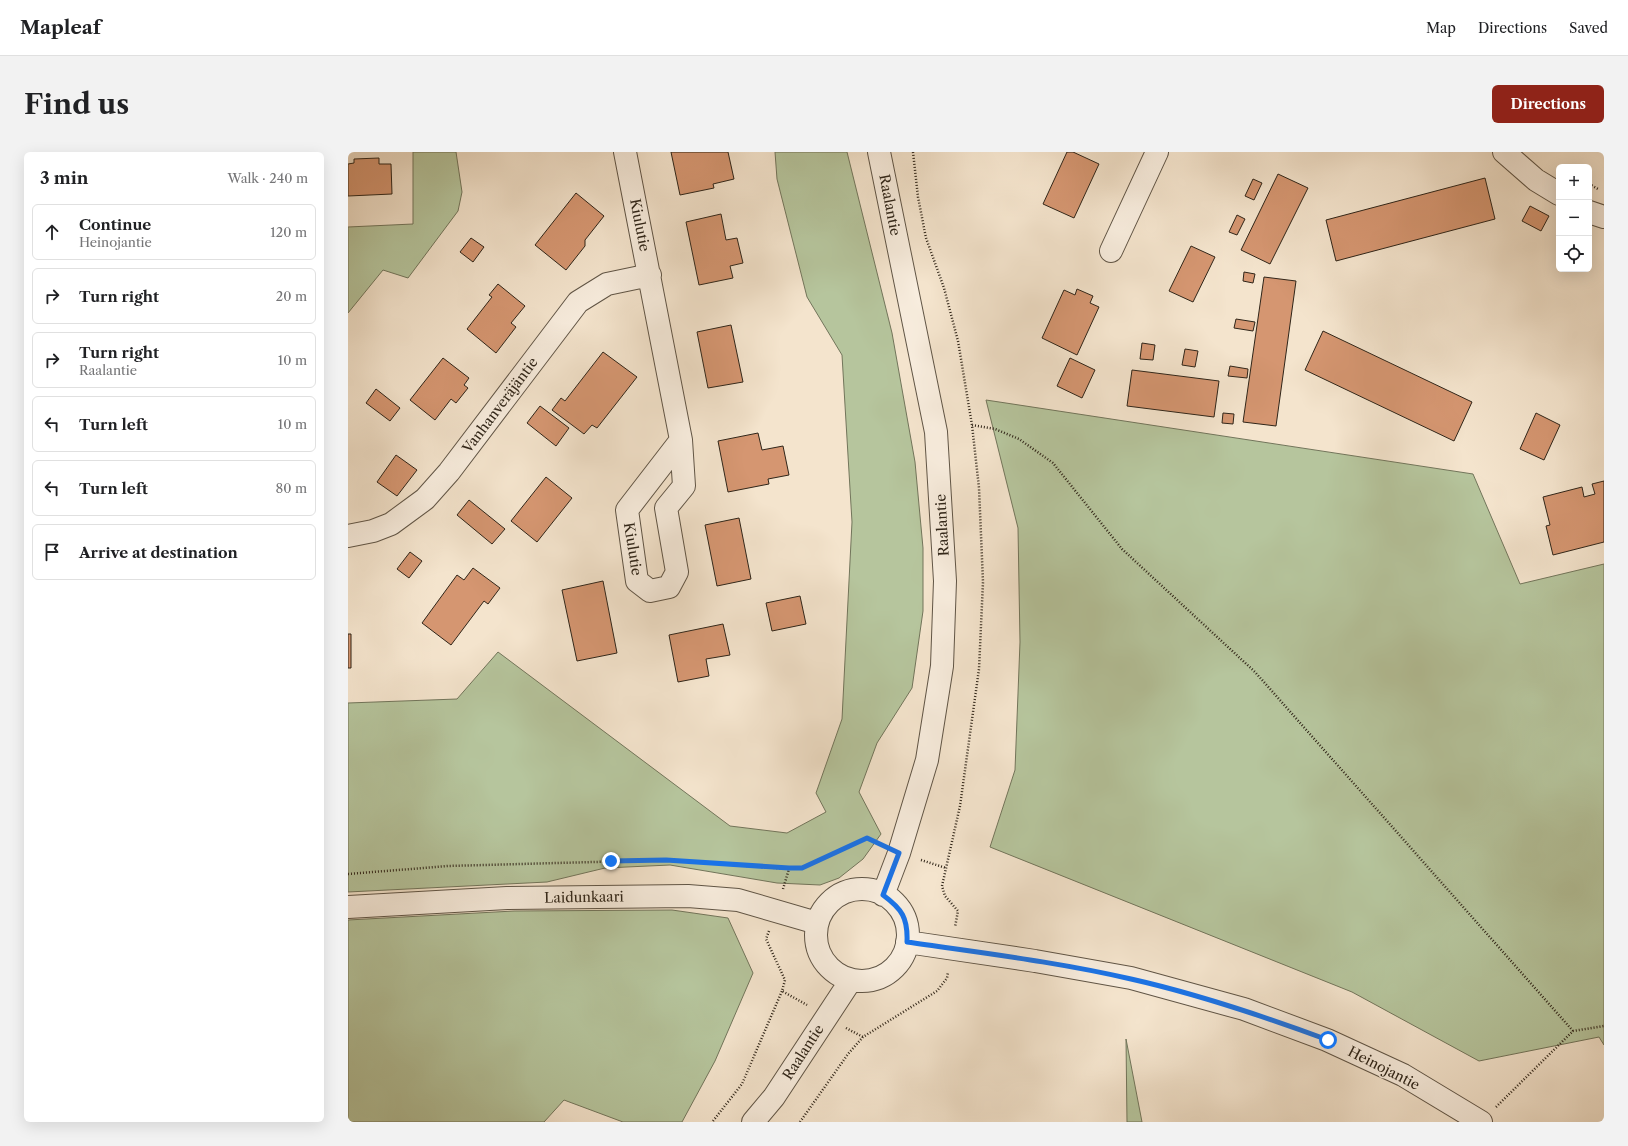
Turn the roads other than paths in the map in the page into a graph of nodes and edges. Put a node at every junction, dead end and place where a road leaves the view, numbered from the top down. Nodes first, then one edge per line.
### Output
1 (625, 152) edge
2 (879, 152) edge
3 (1158, 152) edge
4 (1504, 152) edge
5 (1556, 192) edge
6 (1592, 213) edge
7 (1604, 218) edge
8 (1112, 251) dead end
9 (650, 275) junction
10 (681, 440) junction
11 (348, 536) edge
12 (883, 895) junction
13 (348, 907) edge
14 (817, 923) junction
15 (907, 942) junction
16 (852, 980) junction
17 (753, 1122) edge
18 (1481, 1122) edge

1 - 9 street, Kiulutie
2 - 12 street, Raalantie
3 - 8 street
4 - 5 street
6 - 7 street
9 - 10 street, Kiulutie
9 - 11 street, Vanhanveräjäntie
10 - 10 street, Kiulutie
12 - 14 street
12 - 15 street
13 - 14 street, Laidunkaari
14 - 16 street
15 - 16 street
15 - 18 street, Heinojantie
16 - 17 street, Raalantie

